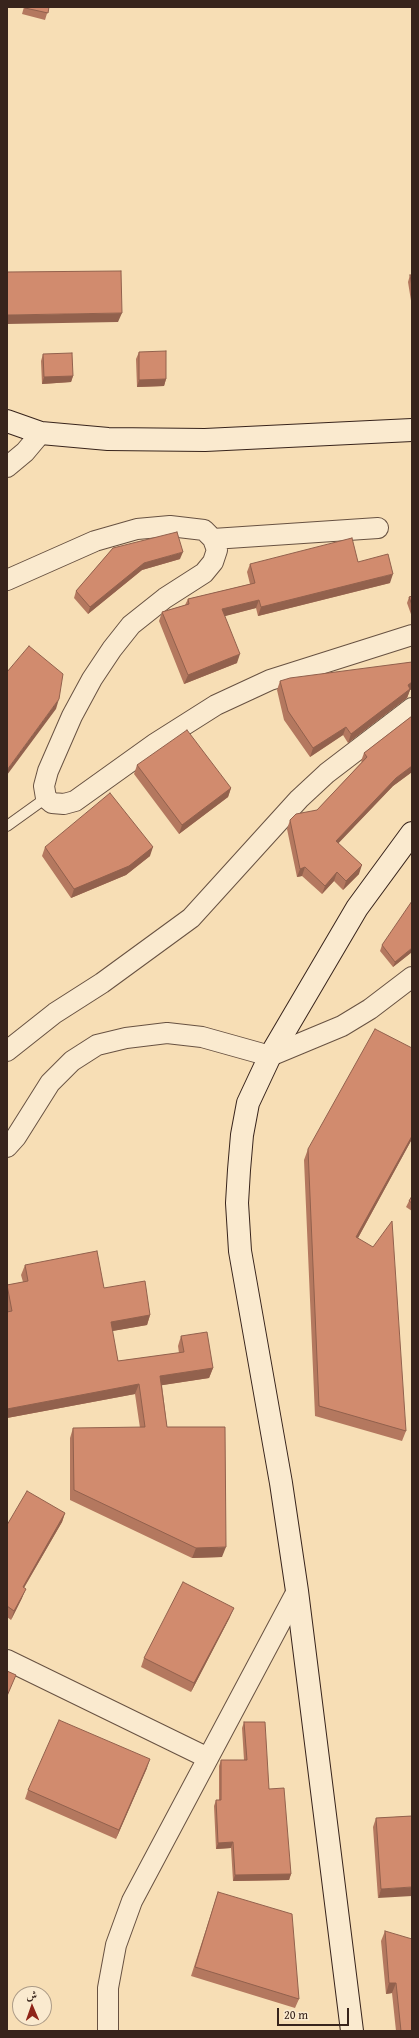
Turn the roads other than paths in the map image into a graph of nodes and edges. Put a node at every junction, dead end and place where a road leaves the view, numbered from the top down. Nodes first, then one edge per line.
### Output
1 (7, 421) edge
2 (412, 430) edge
3 (41, 433) junction
4 (7, 466) edge
5 (378, 528) dead end
6 (213, 538) junction
7 (7, 580) edge
8 (412, 635) edge
9 (412, 708) edge
10 (46, 798) junction
11 (7, 826) edge
12 (412, 833) edge
13 (412, 977) edge
14 (7, 1051) edge
15 (270, 1056) junction
16 (7, 1147) edge
17 (297, 1591) junction
18 (7, 1660) edge
19 (208, 1758) junction
20 (108, 2031) edge
21 (352, 2031) edge

1 - 3 street
2 - 3 street
3 - 4 street
5 - 6 street
6 - 7 street
6 - 10 street
8 - 10 street
9 - 14 street
10 - 11 lane
12 - 15 street
13 - 15 street
15 - 16 street
15 - 17 street
17 - 19 street
17 - 21 street
18 - 19 street
19 - 20 street

